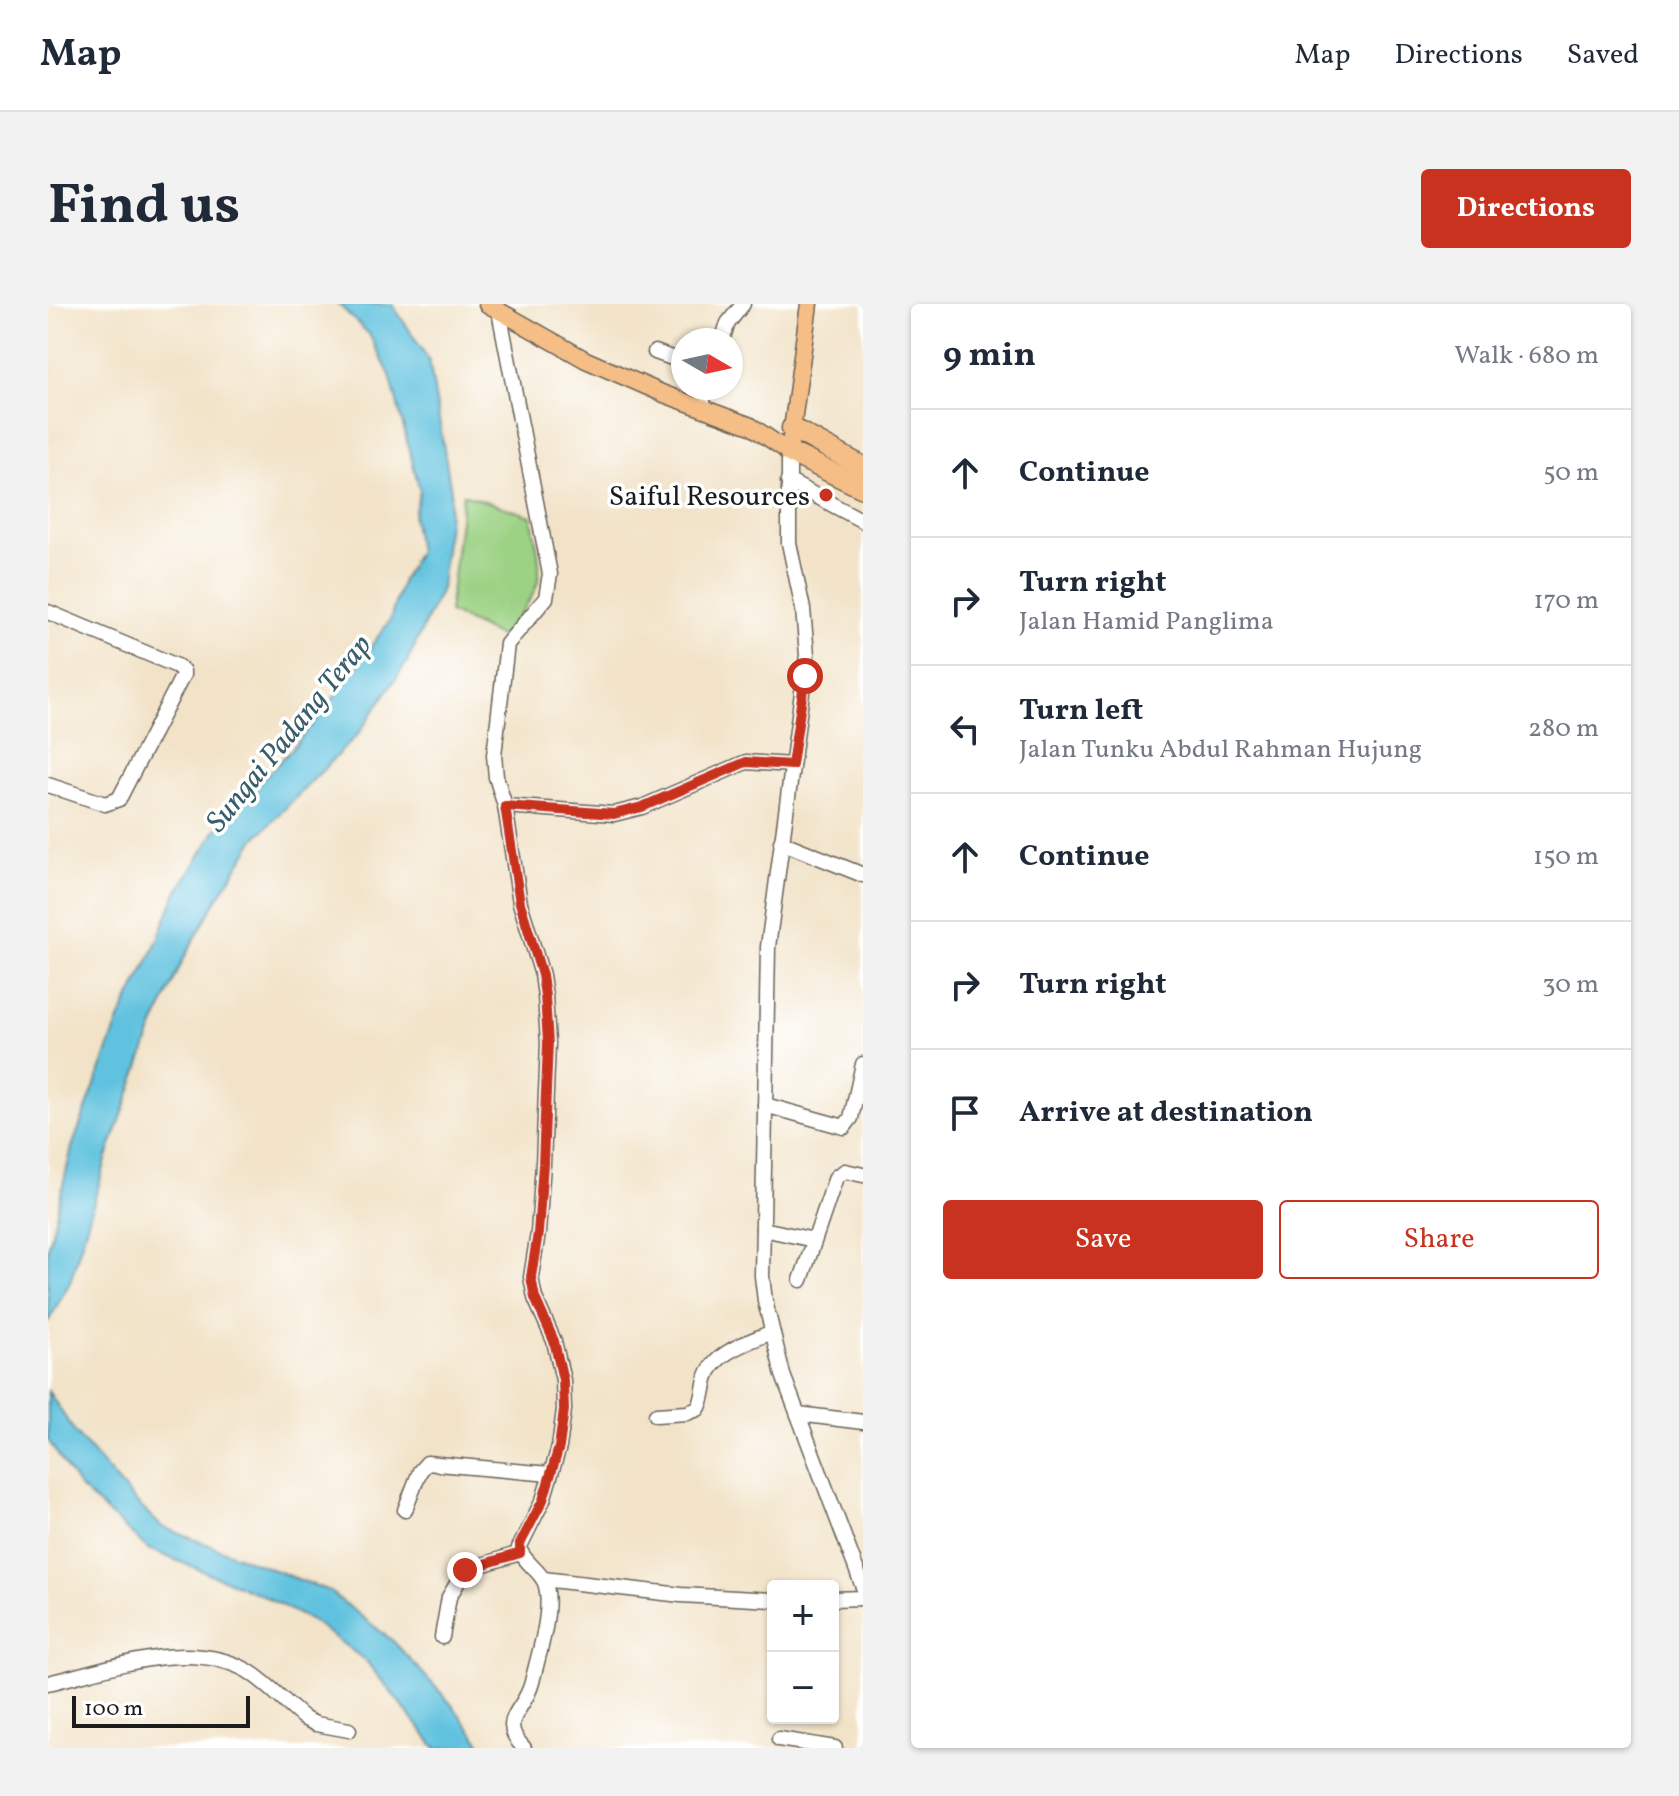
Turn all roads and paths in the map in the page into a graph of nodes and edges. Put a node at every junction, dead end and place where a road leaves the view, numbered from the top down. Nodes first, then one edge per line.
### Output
1 (743, 304) edge
2 (809, 304) edge
3 (493, 306) edge
4 (726, 328) edge
5 (655, 352) dead end
6 (671, 358) edge
7 (703, 400) edge
8 (701, 407) junction
9 (751, 426) junction
10 (792, 428) junction
11 (789, 452) junction
12 (863, 467) edge
13 (788, 481) junction
14 (863, 488) edge
15 (863, 521) edge
16 (48, 612) edge
17 (792, 765) junction
18 (48, 785) edge
19 (505, 806) junction
20 (781, 842) junction
21 (863, 875) edge
22 (863, 1064) edge
23 (765, 1105) junction
24 (863, 1175) edge
25 (763, 1229) junction
26 (814, 1240) junction
27 (801, 1280) dead end
28 (772, 1332) junction
29 (798, 1414) junction
30 (656, 1415) dead end
31 (863, 1422) edge
32 (550, 1474) junction
33 (405, 1510) dead end
34 (520, 1553) junction
35 (543, 1579) junction
36 (862, 1580) edge
37 (863, 1598) edge
38 (839, 1599) edge
39 (767, 1600) edge
40 (442, 1637) dead end
41 (48, 1683) edge
42 (349, 1730) dead end
43 (779, 1739) dead end
44 (524, 1748) edge
45 (835, 1748) edge

1 - 4 street
2 - 10 main road
3 - 8 main road
3 - 19 street
5 - 6 street
7 - 8 street
8 - 9 main road
9 - 10 main road
9 - 11 main road
10 - 11 main road
10 - 12 highway
11 - 13 street
11 - 14 highway
13 - 15 street
13 - 17 street
16 - 18 street
17 - 19 street
17 - 20 street
19 - 32 street
20 - 21 street
20 - 23 street
22 - 23 street
23 - 25 street
24 - 26 street
25 - 26 street
25 - 28 street
26 - 27 street
28 - 29 street
28 - 30 street
29 - 31 street
29 - 36 street
32 - 33 street
32 - 34 street
34 - 35 street
34 - 40 street
35 - 39 street
35 - 44 street
37 - 38 street
41 - 42 street
43 - 45 street

